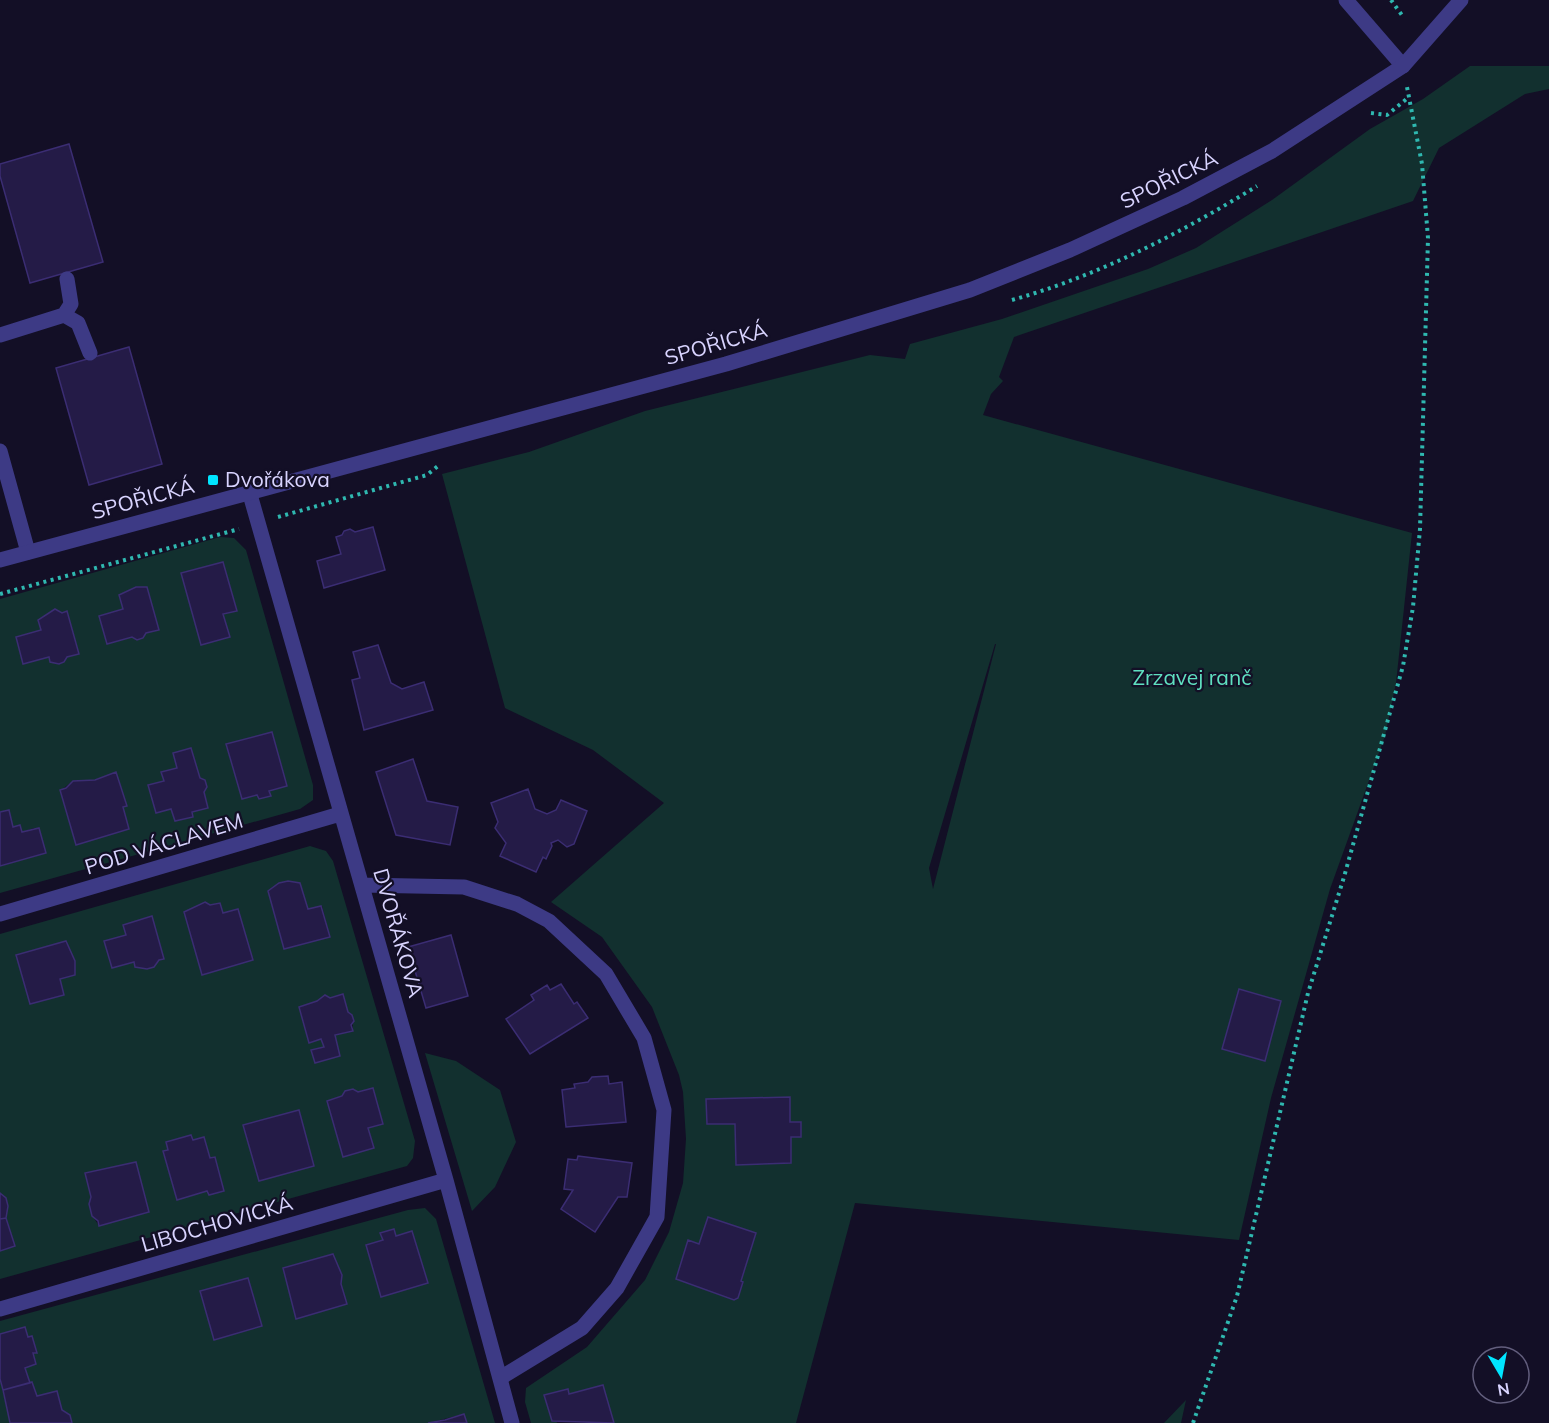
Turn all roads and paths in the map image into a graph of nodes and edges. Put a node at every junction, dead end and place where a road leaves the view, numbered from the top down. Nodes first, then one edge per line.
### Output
1 (1347, 0) edge
2 (1390, 0) edge
3 (1461, 0) edge
4 (1404, 18) dead end
5 (1403, 66) junction
6 (1409, 97) dead end
7 (67, 279) dead end
8 (64, 315) junction
9 (0, 335) edge
10 (90, 353) dead end
11 (0, 451) edge
12 (249, 491) junction
13 (28, 552) junction
14 (0, 560) edge
15 (340, 814) junction
16 (362, 885) junction
17 (0, 914) edge
18 (446, 1180) junction
19 (0, 1309) edge
20 (501, 1377) junction
21 (512, 1423) edge
22 (1192, 1423) edge

1 - 5 street
2 - 4 path
3 - 5 street, SPOŘICKÁ
5 - 12 street, SPOŘICKÁ
6 - 22 path
7 - 8 street
8 - 9 street
8 - 10 street
11 - 13 street
12 - 13 street, SPOŘICKÁ
12 - 15 street, DVOŘÁKOVA
13 - 14 street, SPOŘICKÁ
15 - 16 street, DVOŘÁKOVA
15 - 17 street, POD VÁCLAVEM
16 - 18 street, DVOŘÁKOVA
16 - 20 street
18 - 19 street, LIBOCHOVICKÁ
18 - 20 street, DVOŘÁKOVA
20 - 21 street, DVOŘÁKOVA

